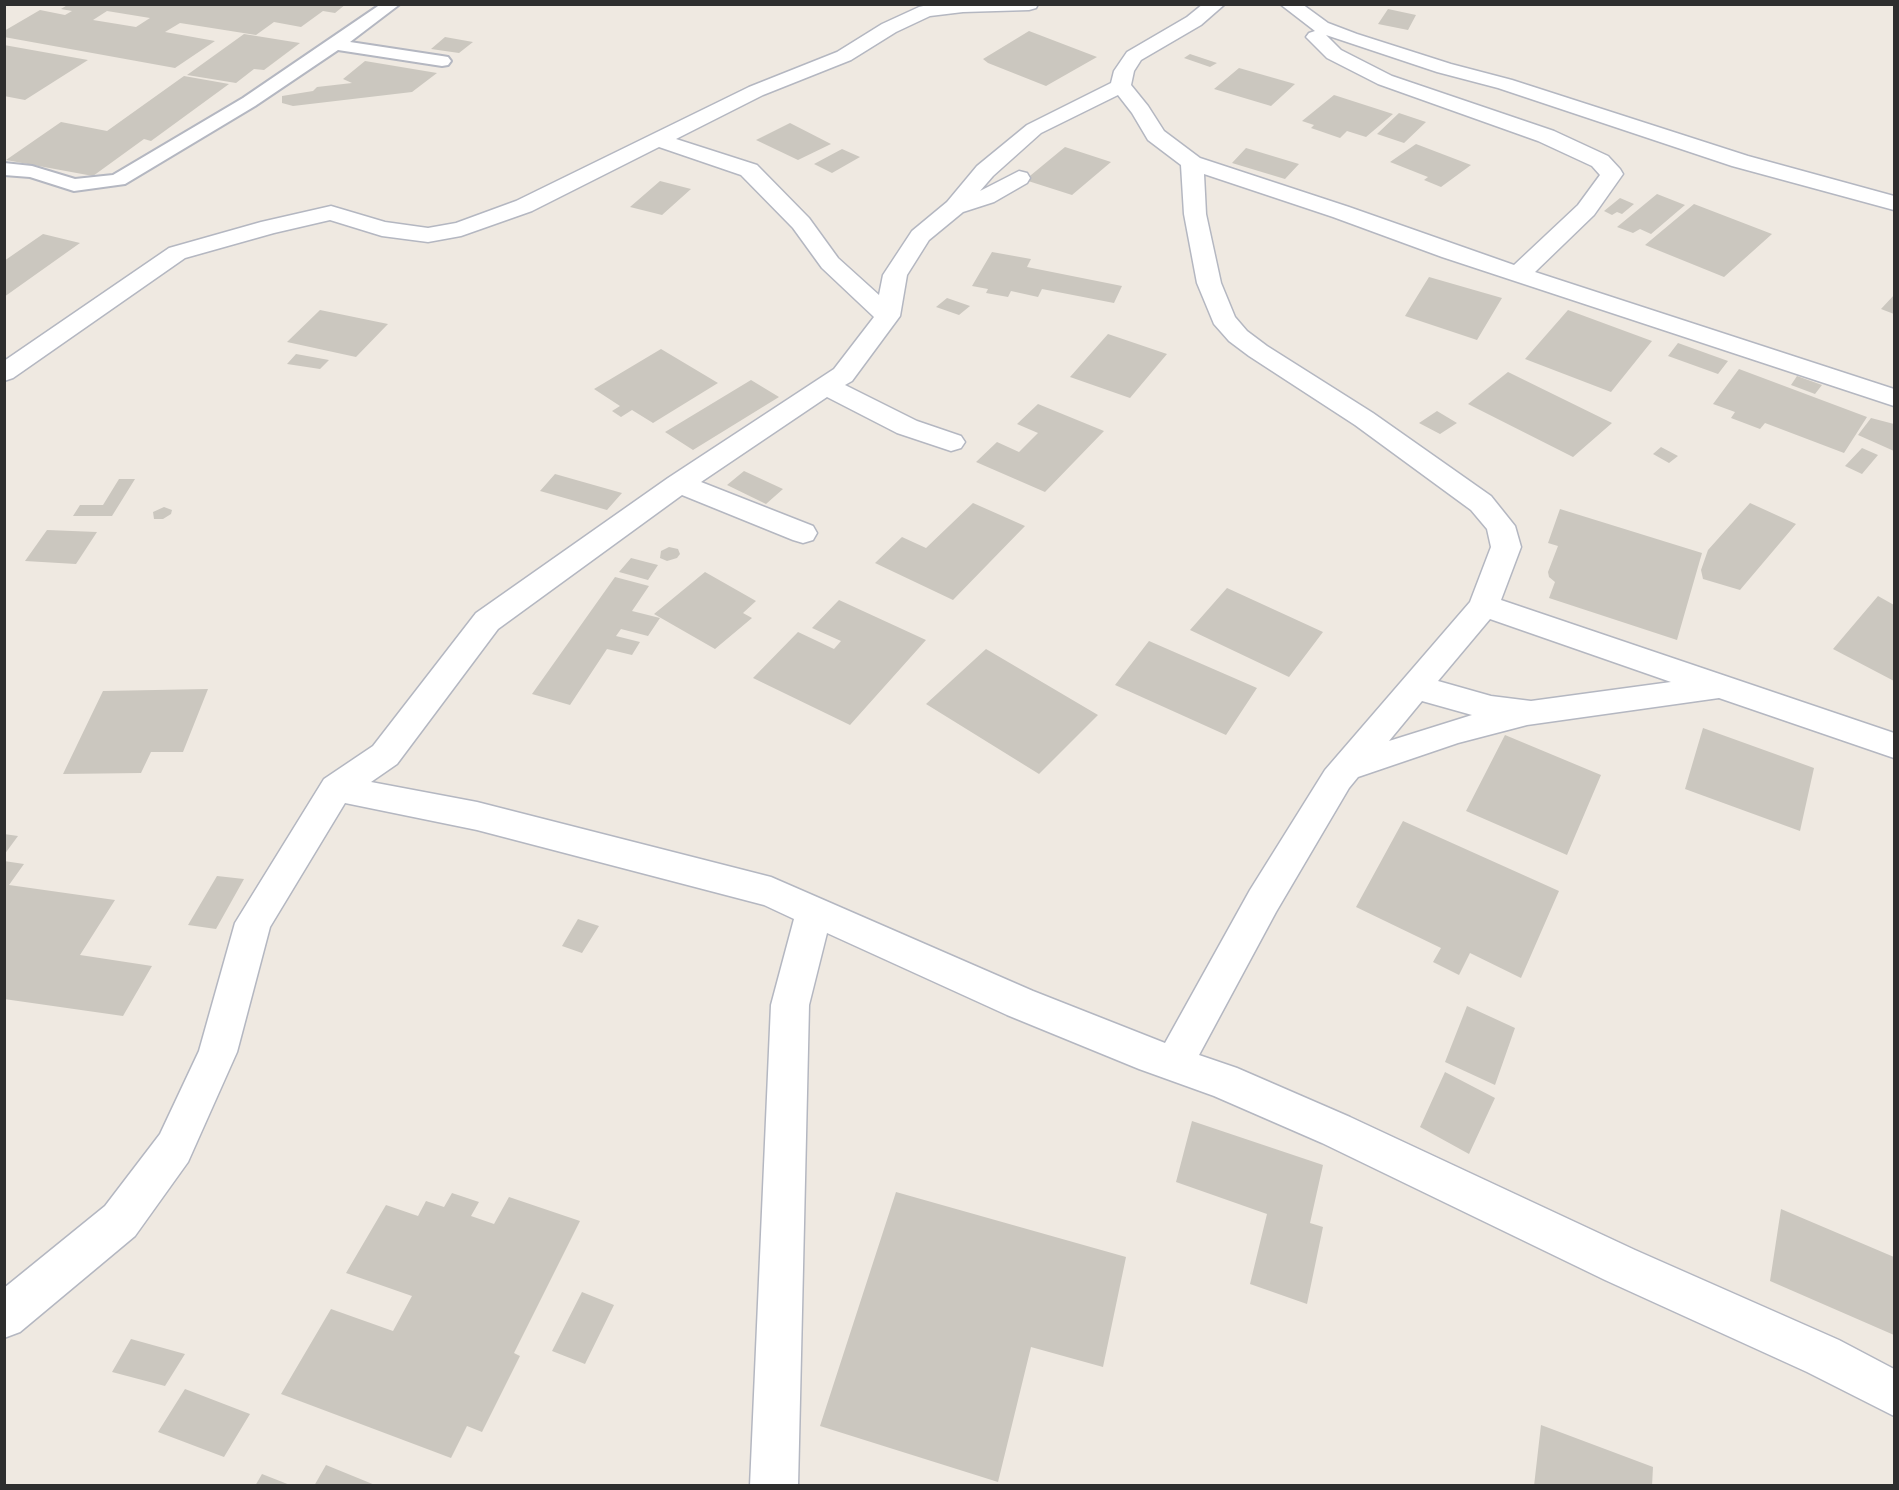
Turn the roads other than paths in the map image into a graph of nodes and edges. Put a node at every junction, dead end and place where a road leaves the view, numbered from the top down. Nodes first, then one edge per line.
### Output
1 (392, 4) edge
2 (1029, 4) edge
3 (1216, 4) edge
4 (1289, 4) edge
5 (1321, 27) junction
6 (333, 44) junction
7 (442, 61) dead end
8 (1121, 86) junction
9 (659, 140) junction
10 (1191, 163) junction
11 (4, 169) edge
12 (1018, 178) dead end
13 (1894, 203) edge
14 (955, 207) junction
15 (1519, 274) junction
16 (888, 315) junction
17 (4, 373) edge
18 (826, 386) junction
19 (1894, 398) edge
20 (951, 442) dead end
21 (678, 484) junction
22 (803, 533) dead end
23 (1484, 606) junction
24 (1415, 687) junction
25 (1722, 687) junction
26 (1531, 713) junction
27 (1894, 746) edge
28 (1347, 768) junction
29 (336, 788) junction
30 (814, 911) junction
31 (1174, 1064) junction
32 (4, 1316) edge
33 (1894, 1393) edge
34 (774, 1485) edge

1 - 6 lane
2 - 9 street
3 - 8 street
4 - 5 street
5 - 13 street
5 - 15 street
6 - 7 lane
6 - 11 lane
8 - 10 street
8 - 14 street
9 - 16 street
9 - 17 street
10 - 15 street
10 - 23 street
12 - 14 street
14 - 16 street
15 - 19 street
16 - 18 street
18 - 20 street
18 - 21 street
21 - 22 street
21 - 29 street
23 - 24 street
23 - 25 street
24 - 26 street
24 - 28 street
25 - 26 street
25 - 27 street
26 - 28 street
28 - 31 street
29 - 30 street
29 - 32 street
30 - 31 street
30 - 34 street
31 - 33 street

